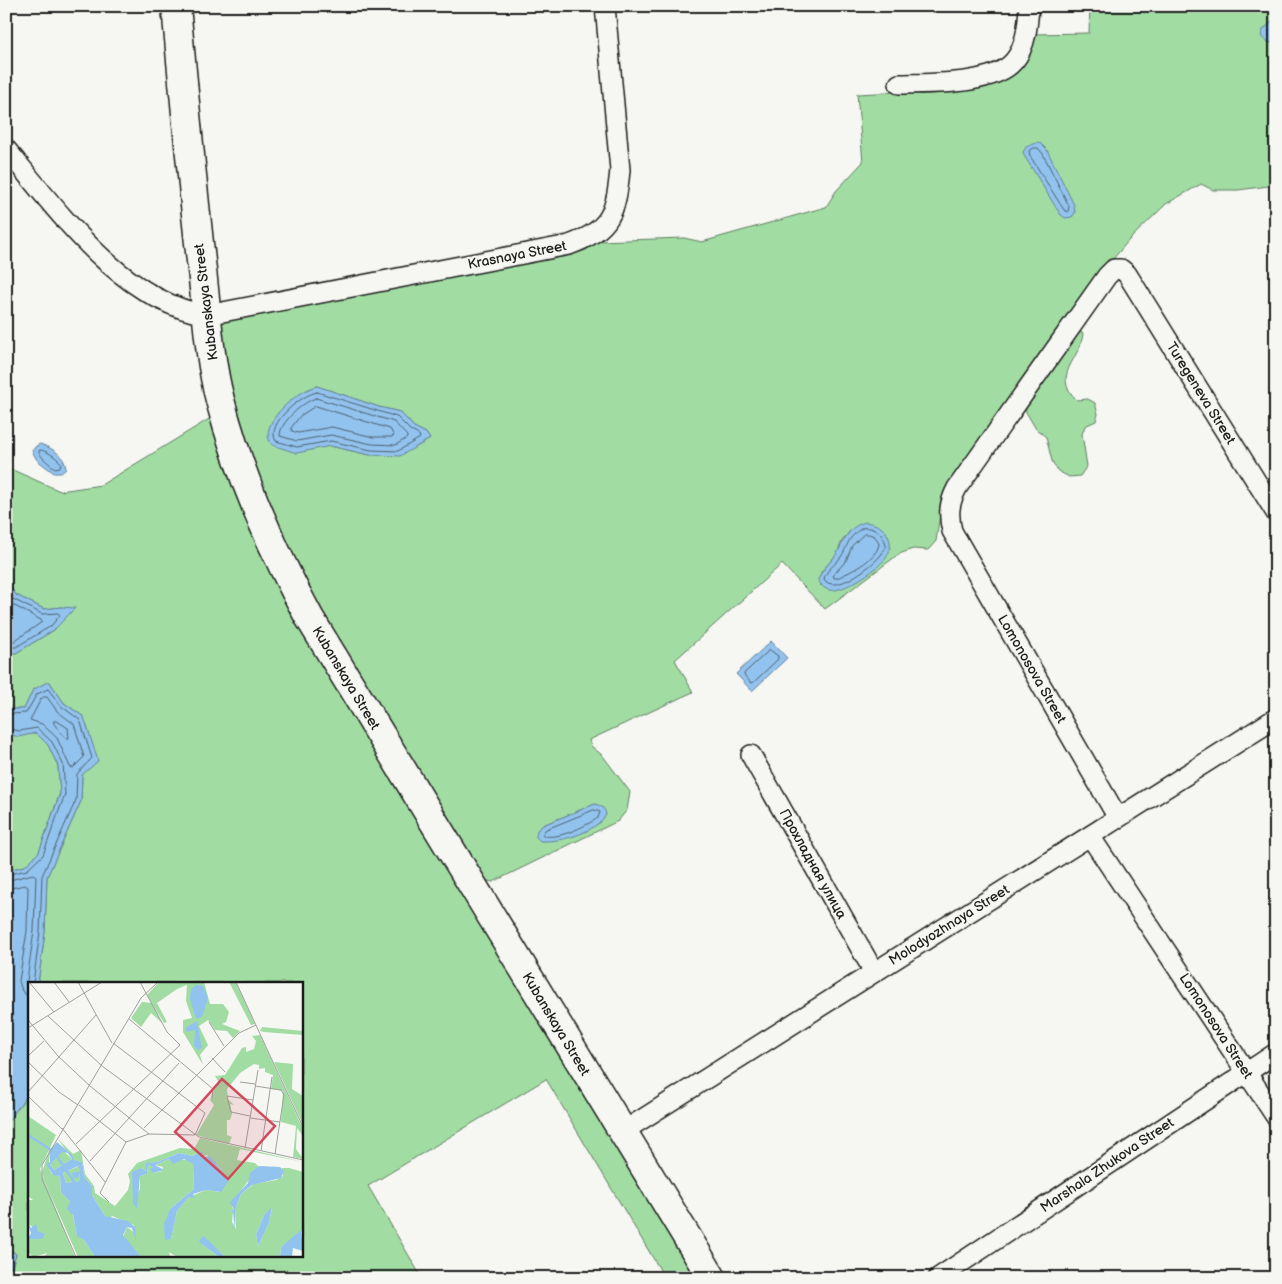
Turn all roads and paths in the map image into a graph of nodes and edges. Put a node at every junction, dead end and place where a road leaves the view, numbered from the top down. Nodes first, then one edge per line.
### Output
1 (176, 6) edge
2 (605, 6) edge
3 (1029, 6) edge
4 (899, 84) dead end
5 (6, 149) edge
6 (207, 315) junction
7 (1276, 513) edge
8 (949, 519) joint
9 (1276, 718) edge
10 (751, 755) dead end
11 (1118, 818) junction
12 (1090, 836) junction
13 (874, 972) junction
14 (1276, 1053) edge
15 (1247, 1072) junction
16 (1276, 1117) edge
17 (622, 1132) junction
18 (712, 1278) edge
19 (938, 1278) edge

1 - 6 street, Kubanskaya Street
2 - 6 street, Krasnaya Street
3 - 4 street
5 - 6 street
6 - 17 street, Kubanskaya Street
7 - 8 street, Turegeneva Street
8 - 11 street, Lomonosova Street
9 - 11 street, Molodyozhnaya Street
10 - 13 street, Прохладная улица
11 - 12 street, Molodyozhnaya Street
12 - 13 street, Molodyozhnaya Street
12 - 15 street, Lomonosova Street
13 - 17 street, Molodyozhnaya Street
14 - 15 street, Marshala Zhukova Street
15 - 16 street, Lomonosova Street
15 - 19 street, Marshala Zhukova Street
17 - 18 street, Kubanskaya Street

